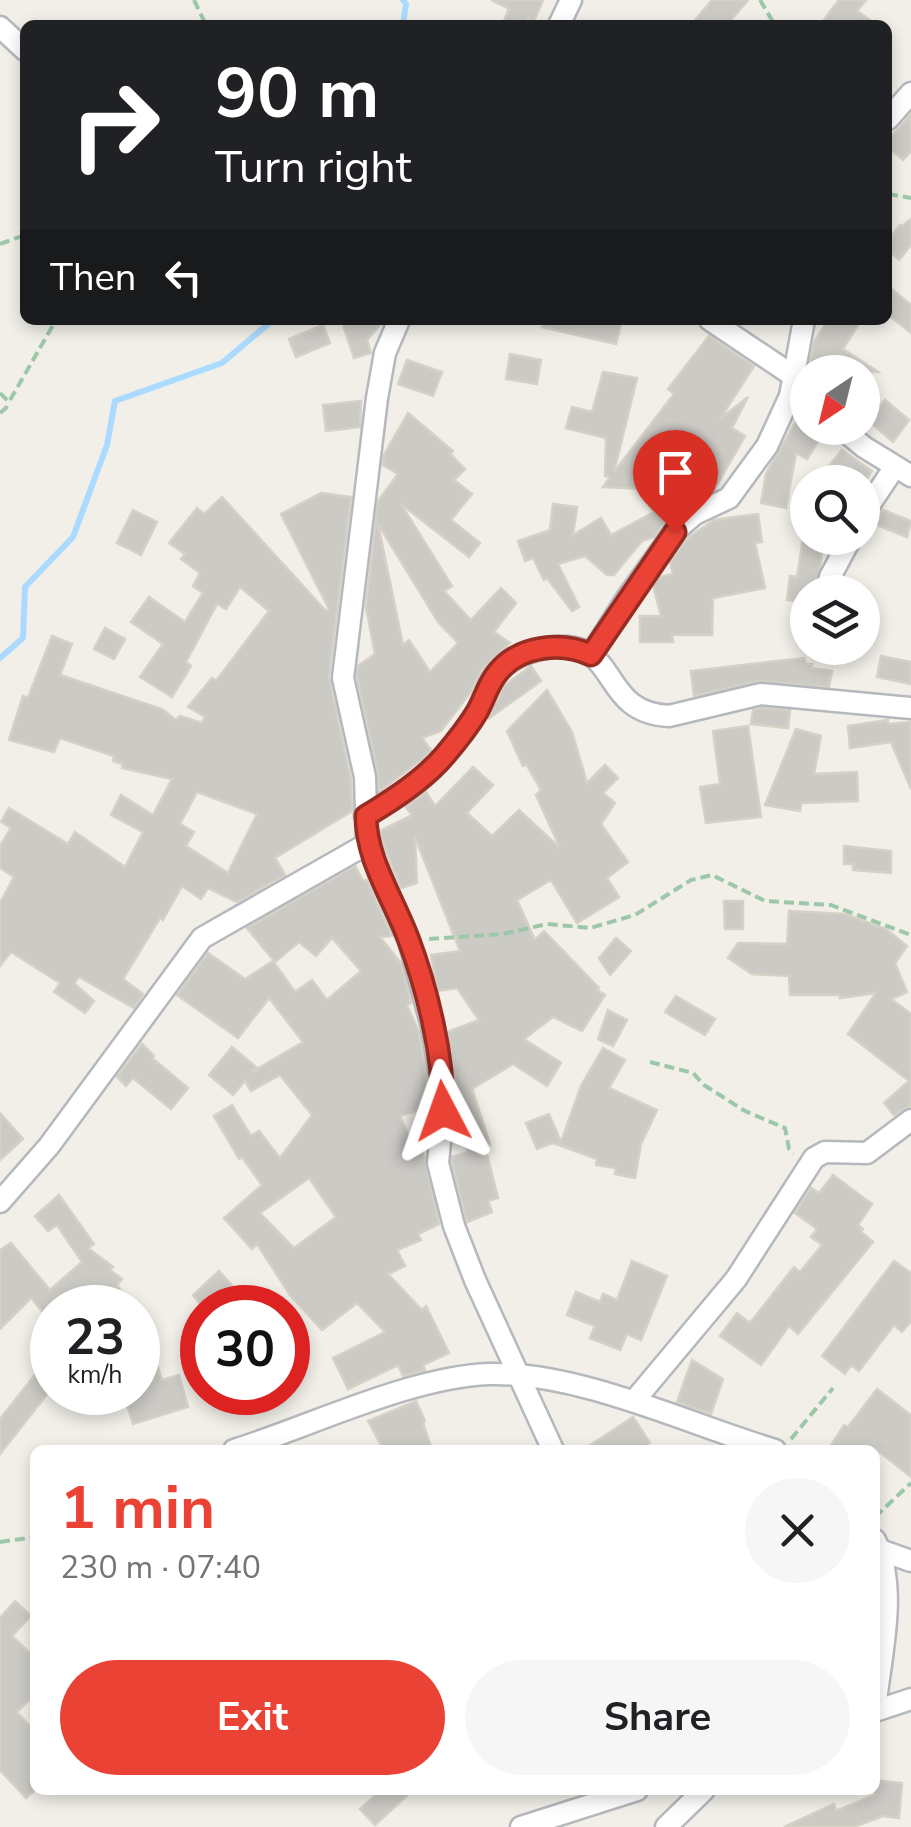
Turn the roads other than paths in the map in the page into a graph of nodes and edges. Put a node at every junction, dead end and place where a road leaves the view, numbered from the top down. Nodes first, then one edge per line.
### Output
1 (0, 28) edge
2 (20, 46) edge
3 (911, 93) edge
4 (892, 115) edge
5 (398, 325) edge
6 (717, 325) edge
7 (804, 325) edge
8 (802, 355) edge
9 (790, 376) edge
10 (790, 404) edge
11 (866, 445) edge
12 (903, 472) edge
13 (880, 497) edge
14 (591, 655) junction
15 (911, 708) edge
16 (366, 816) junction
17 (368, 844) junction
18 (911, 1120) edge
19 (0, 1202) edge
20 (520, 1374) junction
21 (634, 1401) junction
22 (249, 1445) edge
23 (551, 1445) edge
24 (761, 1445) edge
25 (880, 1546) edge
26 (911, 1561) edge
27 (880, 1563) edge
28 (880, 1659) edge
29 (911, 1699) edge
30 (880, 1708) edge
31 (621, 1795) edge
32 (699, 1795) edge
33 (521, 1827) edge
34 (666, 1827) edge

1 - 2 street
3 - 4 street
5 - 16 street
6 - 9 street
7 - 8 street
10 - 14 street
11 - 12 street
12 - 13 street
14 - 15 street
14 - 16 street
16 - 17 street
17 - 19 street
17 - 20 street
18 - 21 street
20 - 21 street
20 - 22 street
20 - 23 street
21 - 24 street
25 - 26 street
27 - 28 street
29 - 30 street
31 - 33 street
32 - 34 street

